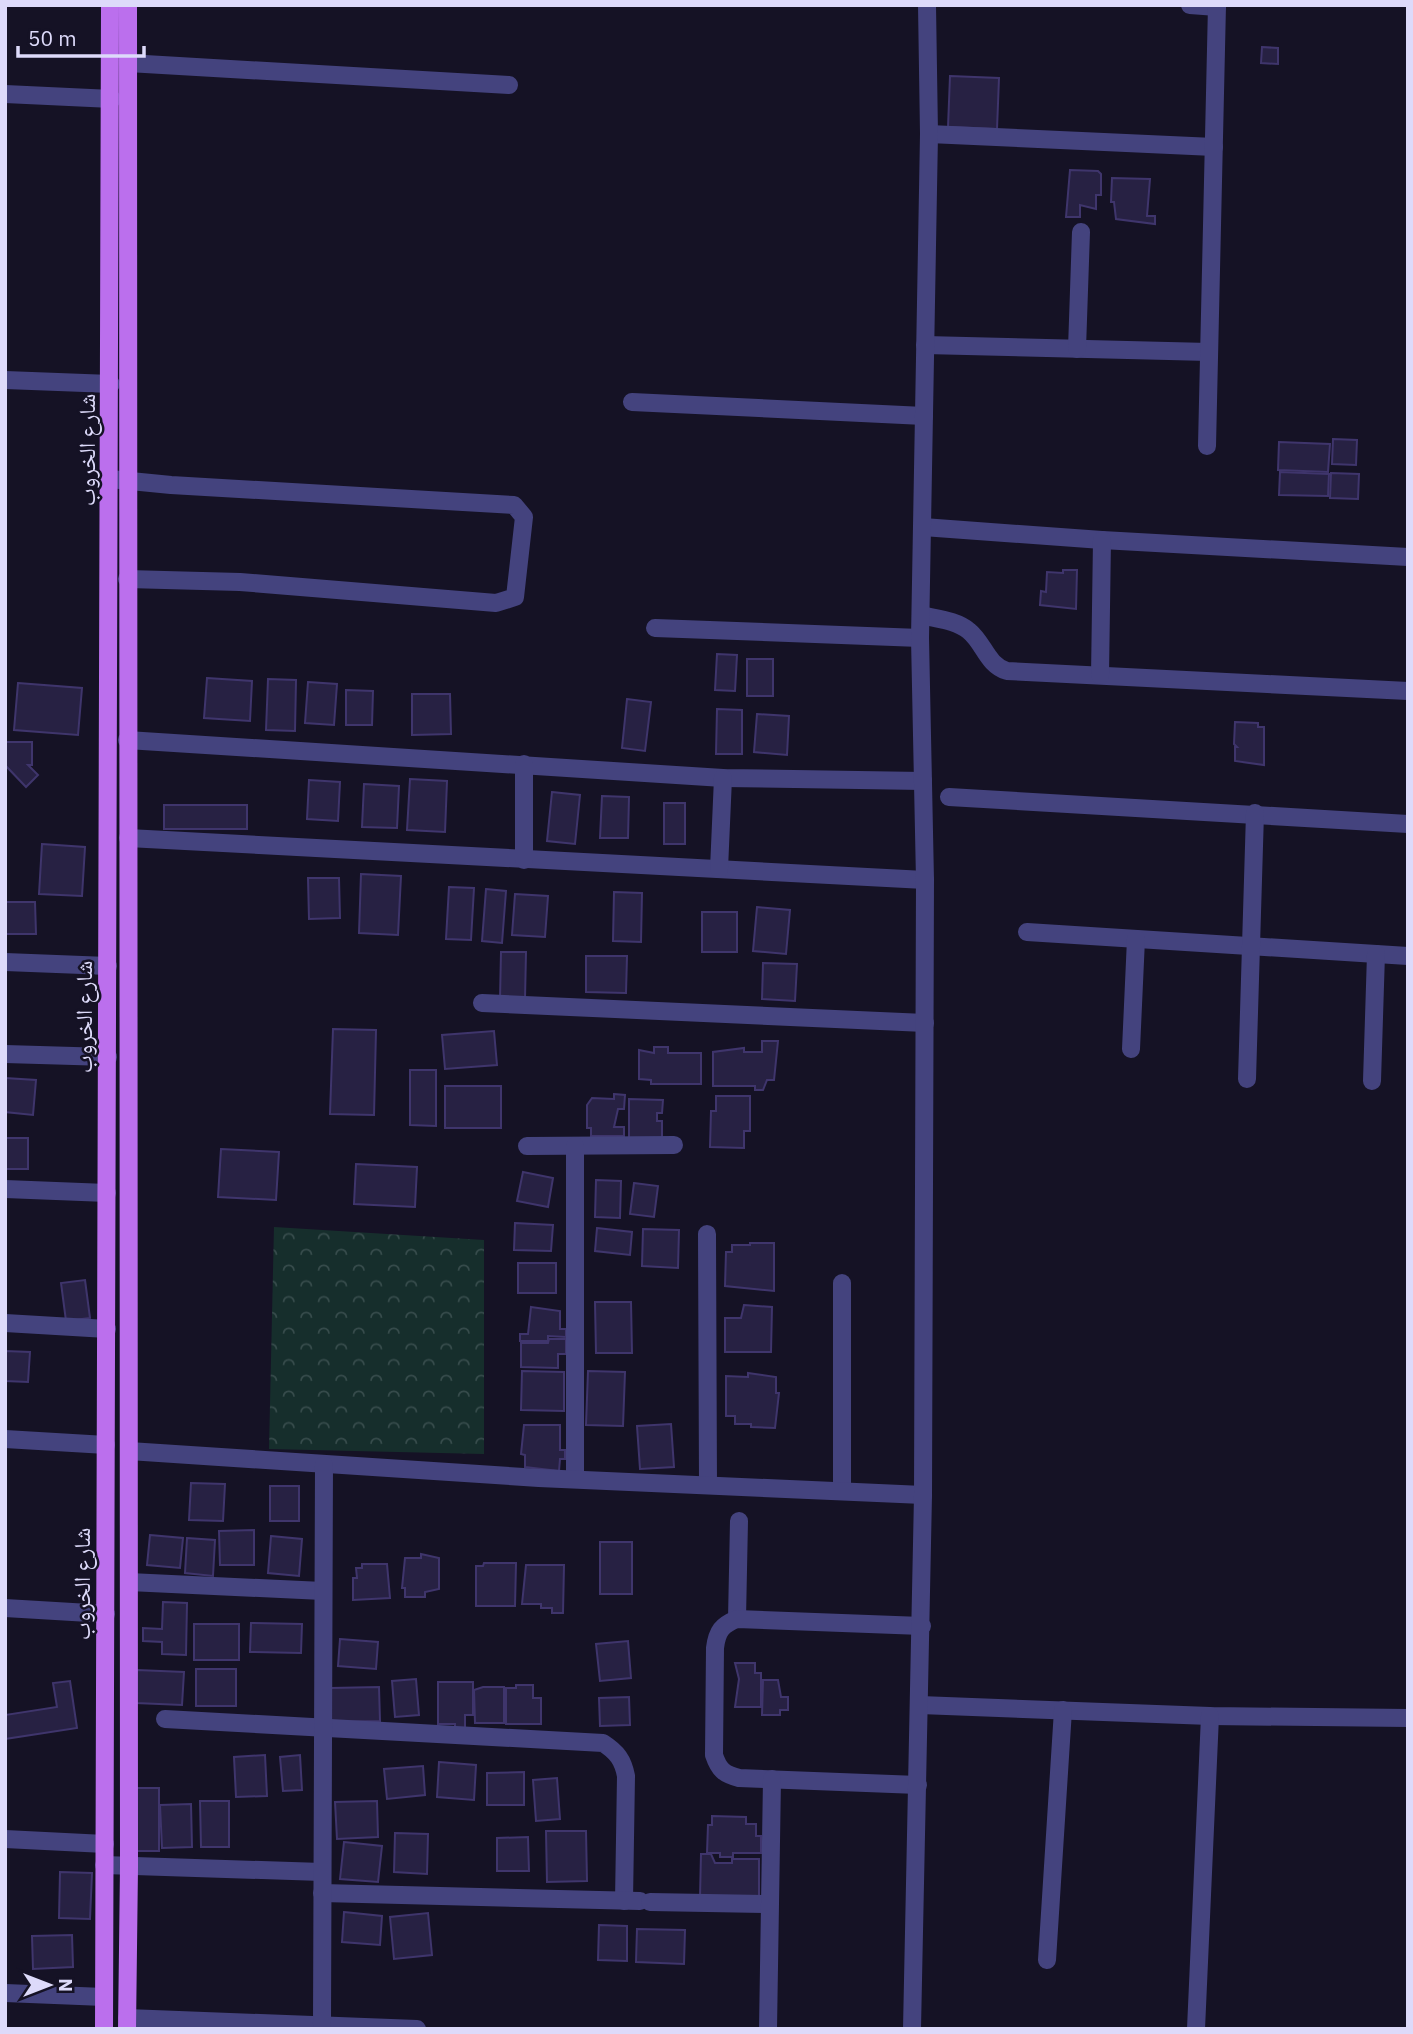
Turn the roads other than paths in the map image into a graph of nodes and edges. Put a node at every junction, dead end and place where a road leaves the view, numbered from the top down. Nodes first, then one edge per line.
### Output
1 (110, 5) edge
2 (128, 5) edge
3 (927, 5) edge
4 (1190, 5) edge
5 (1217, 6) edge
6 (128, 63) junction
7 (509, 85) dead end
8 (5, 94) edge
9 (112, 99) junction
10 (929, 134) junction
11 (1214, 147) junction
12 (1082, 232) dead end
13 (925, 345) junction
14 (1077, 349) junction
15 (1209, 352) junction
16 (5, 380) edge
17 (111, 384) junction
18 (632, 402) dead end
19 (924, 416) junction
20 (1207, 446) dead end
21 (119, 481) junction
22 (923, 527) junction
23 (1102, 540) junction
24 (1408, 557) edge
25 (127, 579) junction
26 (921, 615) junction
27 (655, 628) dead end
28 (920, 638) junction
29 (1100, 675) junction
30 (1408, 691) edge
31 (127, 740) junction
32 (524, 764) junction
33 (723, 778) junction
34 (923, 781) junction
35 (949, 797) dead end
36 (1255, 813) junction
37 (1408, 824) edge
38 (128, 838) junction
39 (524, 860) junction
40 (719, 869) junction
41 (925, 880) junction
42 (1027, 932) dead end
43 (1136, 939) junction
44 (1251, 946) junction
45 (1376, 954) junction
46 (1408, 956) edge
47 (5, 962) edge
48 (108, 966) junction
49 (482, 1003) dead end
50 (925, 1023) junction
51 (1131, 1049) dead end
52 (5, 1054) edge
53 (107, 1057) junction
54 (1247, 1079) dead end
55 (1372, 1081) dead end
56 (527, 1146) dead end
57 (575, 1146) junction
58 (674, 1146) dead end
59 (5, 1189) edge
60 (107, 1193) junction
61 (707, 1234) dead end
62 (842, 1283) dead end
63 (5, 1324) edge
64 (107, 1329) junction
65 (5, 1439) edge
66 (106, 1445) junction
67 (129, 1451) junction
68 (324, 1465) junction
69 (575, 1479) junction
70 (708, 1484) junction
71 (842, 1491) junction
72 (923, 1495) junction
73 (739, 1521) dead end
74 (129, 1583) junction
75 (323, 1591) junction
76 (5, 1608) edge
77 (106, 1614) junction
78 (737, 1619) junction
79 (922, 1626) junction
80 (920, 1704) junction
81 (1063, 1710) junction
82 (1210, 1716) junction
83 (1408, 1718) edge
84 (165, 1719) dead end
85 (322, 1728) junction
86 (772, 1779) junction
87 (918, 1785) junction
88 (5, 1839) edge
89 (105, 1844) junction
90 (104, 1865) junction
91 (130, 1867) junction
92 (322, 1872) junction
93 (322, 1893) junction
94 (638, 1901) junction
95 (769, 1904) junction
96 (1047, 1960) dead end
97 (5, 1993) edge
98 (104, 1997) junction
99 (127, 2024) edge
100 (322, 2024) junction
101 (104, 2029) edge
102 (417, 2029) edge
103 (768, 2029) edge
104 (912, 2029) edge
105 (1196, 2029) edge

1 - 9 main road, شارع الخروب
2 - 6 main road, شارع الخروب
3 - 10 street
4 - 5 street
5 - 11 street
6 - 7 street
6 - 21 main road, شارع الخروب
8 - 9 street
9 - 17 main road, شارع الخروب
10 - 11 street
10 - 13 street
11 - 15 street
12 - 14 street
13 - 14 street
13 - 19 street
14 - 15 street
15 - 20 street
16 - 17 street
17 - 21 main road, شارع الخروب
18 - 19 street
19 - 22 street
21 - 25 main road, شارع الخروب
21 - 25 street
21 - 48 main road, شارع الخروب
22 - 23 street
22 - 26 street
23 - 24 street
23 - 29 street
25 - 31 main road, شارع الخروب
26 - 28 street
26 - 29 street
27 - 28 street
28 - 34 street
29 - 30 street
31 - 32 street
31 - 38 main road, شارع الخروب
32 - 33 street
32 - 39 street
33 - 34 street
33 - 40 street
34 - 41 street
35 - 36 street
36 - 37 street
36 - 44 street
38 - 39 street
38 - 67 main road, شارع الخروب
39 - 40 street
40 - 41 street
41 - 50 street
42 - 43 street
43 - 44 street
43 - 51 street
44 - 45 street
44 - 54 street
45 - 46 street
45 - 55 street
47 - 48 street
48 - 53 main road, شارع الخروب
49 - 50 street
50 - 72 street
52 - 53 street
53 - 60 main road, شارع الخروب
56 - 57 street
57 - 58 street
57 - 69 street
59 - 60 street
60 - 64 main road, شارع الخروب
61 - 70 street
62 - 71 street
63 - 64 street
64 - 66 main road, شارع الخروب
65 - 66 street
66 - 77 main road, شارع الخروب
67 - 68 street
67 - 74 main road, شارع الخروب
68 - 69 street
68 - 75 street
69 - 70 street
70 - 71 street
71 - 72 street
72 - 79 street
73 - 78 street
74 - 75 street
74 - 91 main road, شارع الخروب
75 - 85 street
76 - 77 street
77 - 89 main road, شارع الخروب
78 - 79 street
78 - 86 street
79 - 80 street
80 - 81 street
80 - 87 street
81 - 82 street
81 - 96 street
82 - 83 street
82 - 105 street
84 - 85 street
85 - 92 street
85 - 94 street
86 - 87 street
86 - 95 street
87 - 104 street
88 - 89 street
89 - 90 main road, شارع الخروب
90 - 91 street
90 - 98 main road, شارع الخروب
91 - 92 street
91 - 99 main road, شارع الخروب
92 - 93 street
93 - 94 street
93 - 100 street
94 - 95 street
95 - 103 street
97 - 98 street
98 - 101 main road, شارع الخروب
99 - 100 street
100 - 102 street

